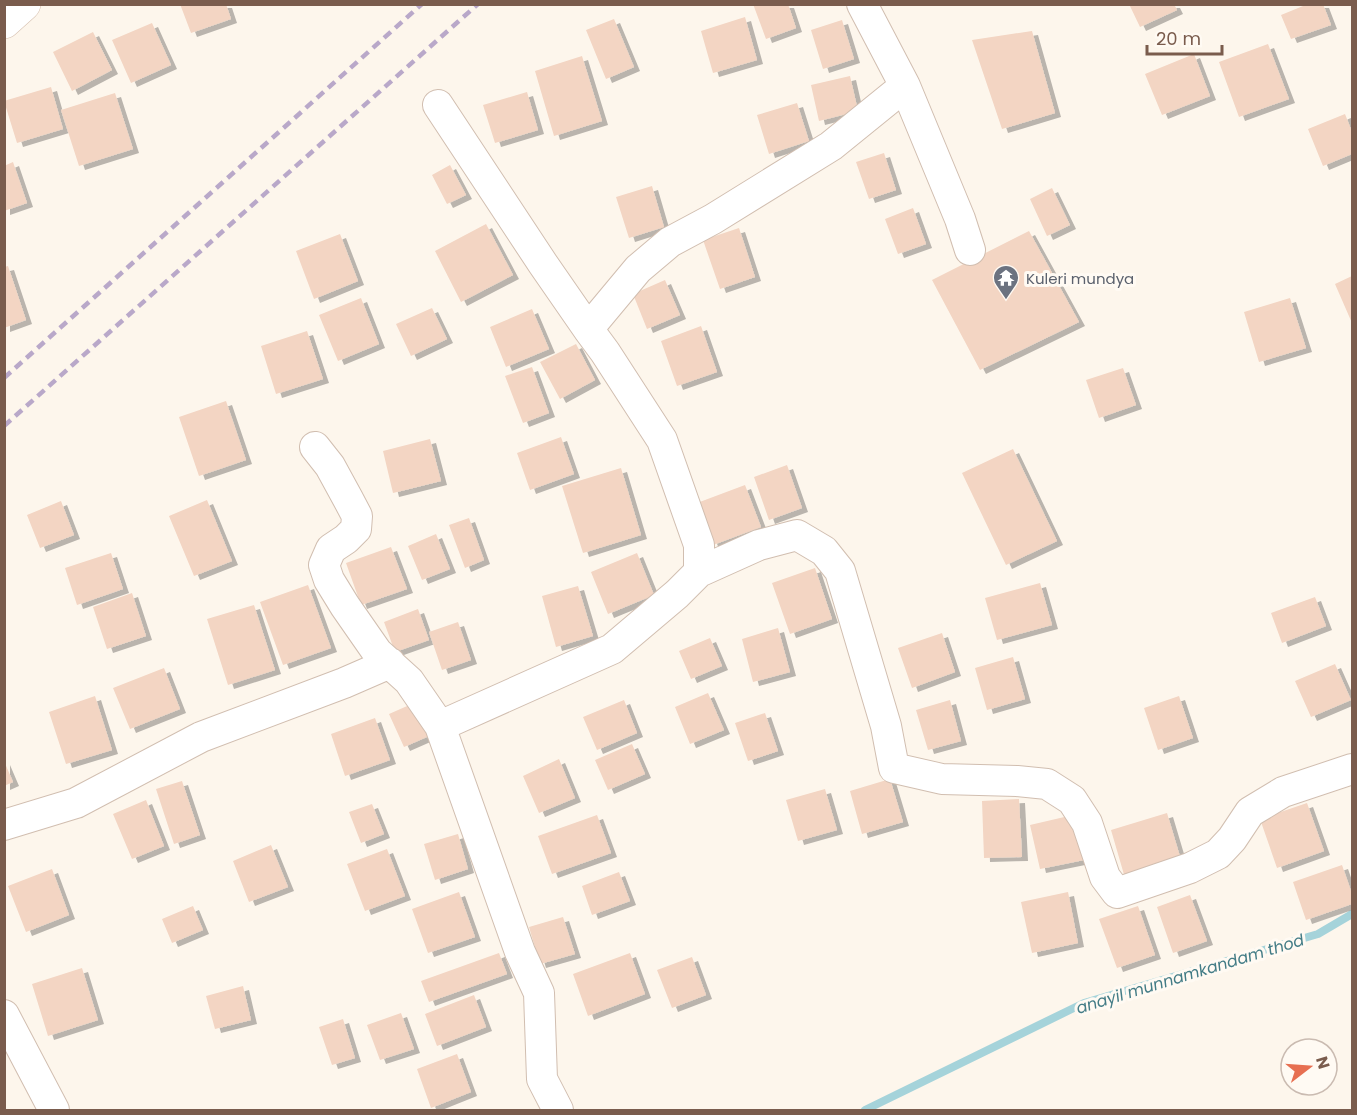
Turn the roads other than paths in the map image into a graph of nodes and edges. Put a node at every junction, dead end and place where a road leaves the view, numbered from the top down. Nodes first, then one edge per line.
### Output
1 (24, 4) edge
2 (862, 4) edge
3 (4, 22) edge
4 (905, 86) junction
5 (438, 105) dead end
6 (970, 250) dead end
7 (588, 329) junction
8 (315, 447) dead end
9 (699, 572) junction
10 (390, 663) junction
11 (440, 726) junction
12 (1353, 769) edge
13 (4, 825) edge
14 (4, 1015) edge
15 (54, 1110) edge
16 (558, 1110) edge

1 - 3 main road
2 - 4 street
4 - 6 street
4 - 7 street
5 - 7 street
7 - 9 street
8 - 10 street
9 - 11 street
9 - 12 street
10 - 11 street
10 - 13 street
11 - 16 street
14 - 15 street

